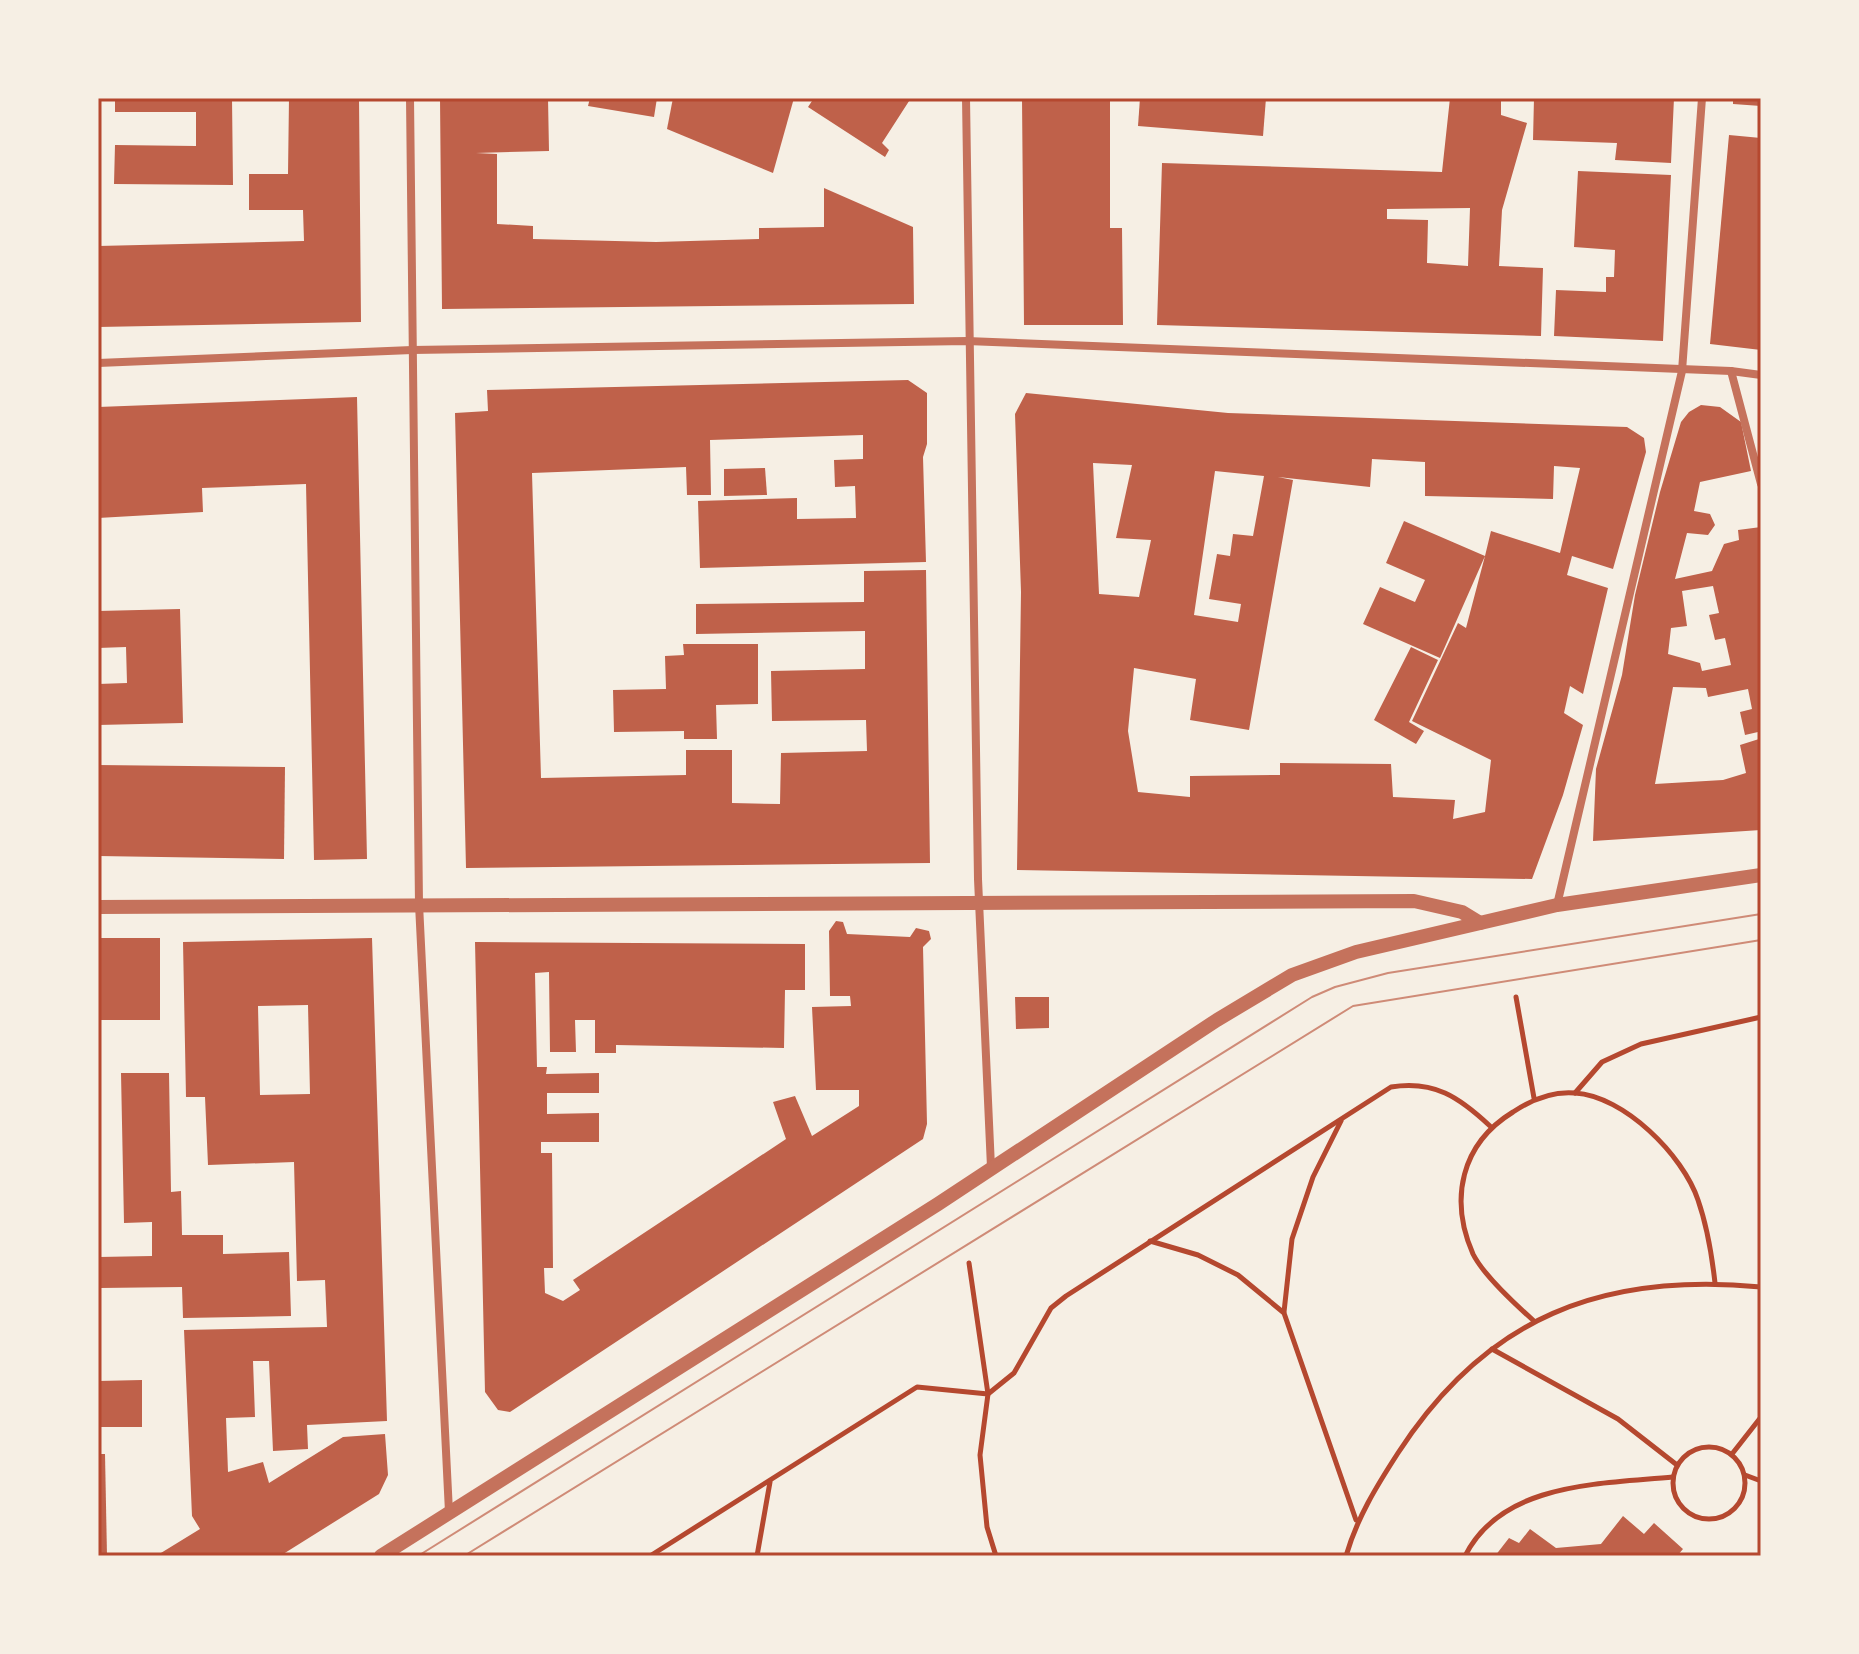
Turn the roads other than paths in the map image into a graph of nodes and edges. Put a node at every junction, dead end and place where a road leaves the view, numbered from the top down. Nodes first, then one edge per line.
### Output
1 (410, 98) edge
2 (966, 98) edge
3 (1702, 98) edge
4 (967, 341) junction
5 (412, 350) junction
6 (98, 363) edge
7 (1682, 371) junction
8 (1731, 371) junction
9 (1761, 375) edge
10 (1761, 484) edge
11 (1761, 875) edge
12 (978, 901) junction
13 (419, 904) junction
14 (1557, 905) junction
15 (98, 907) edge
16 (1480, 923) junction
17 (991, 1167) junction
18 (449, 1512) junction
19 (381, 1556) edge

1 - 5 street
2 - 4 street
3 - 7 street
4 - 5 street
4 - 7 street
4 - 12 street
5 - 6 street
5 - 13 street
7 - 8 street
7 - 14 street
8 - 9 street
8 - 10 street
11 - 14 street
12 - 13 street
12 - 16 street
12 - 17 street
13 - 15 street
13 - 18 street
14 - 16 street
16 - 17 street
17 - 18 street
18 - 19 street

